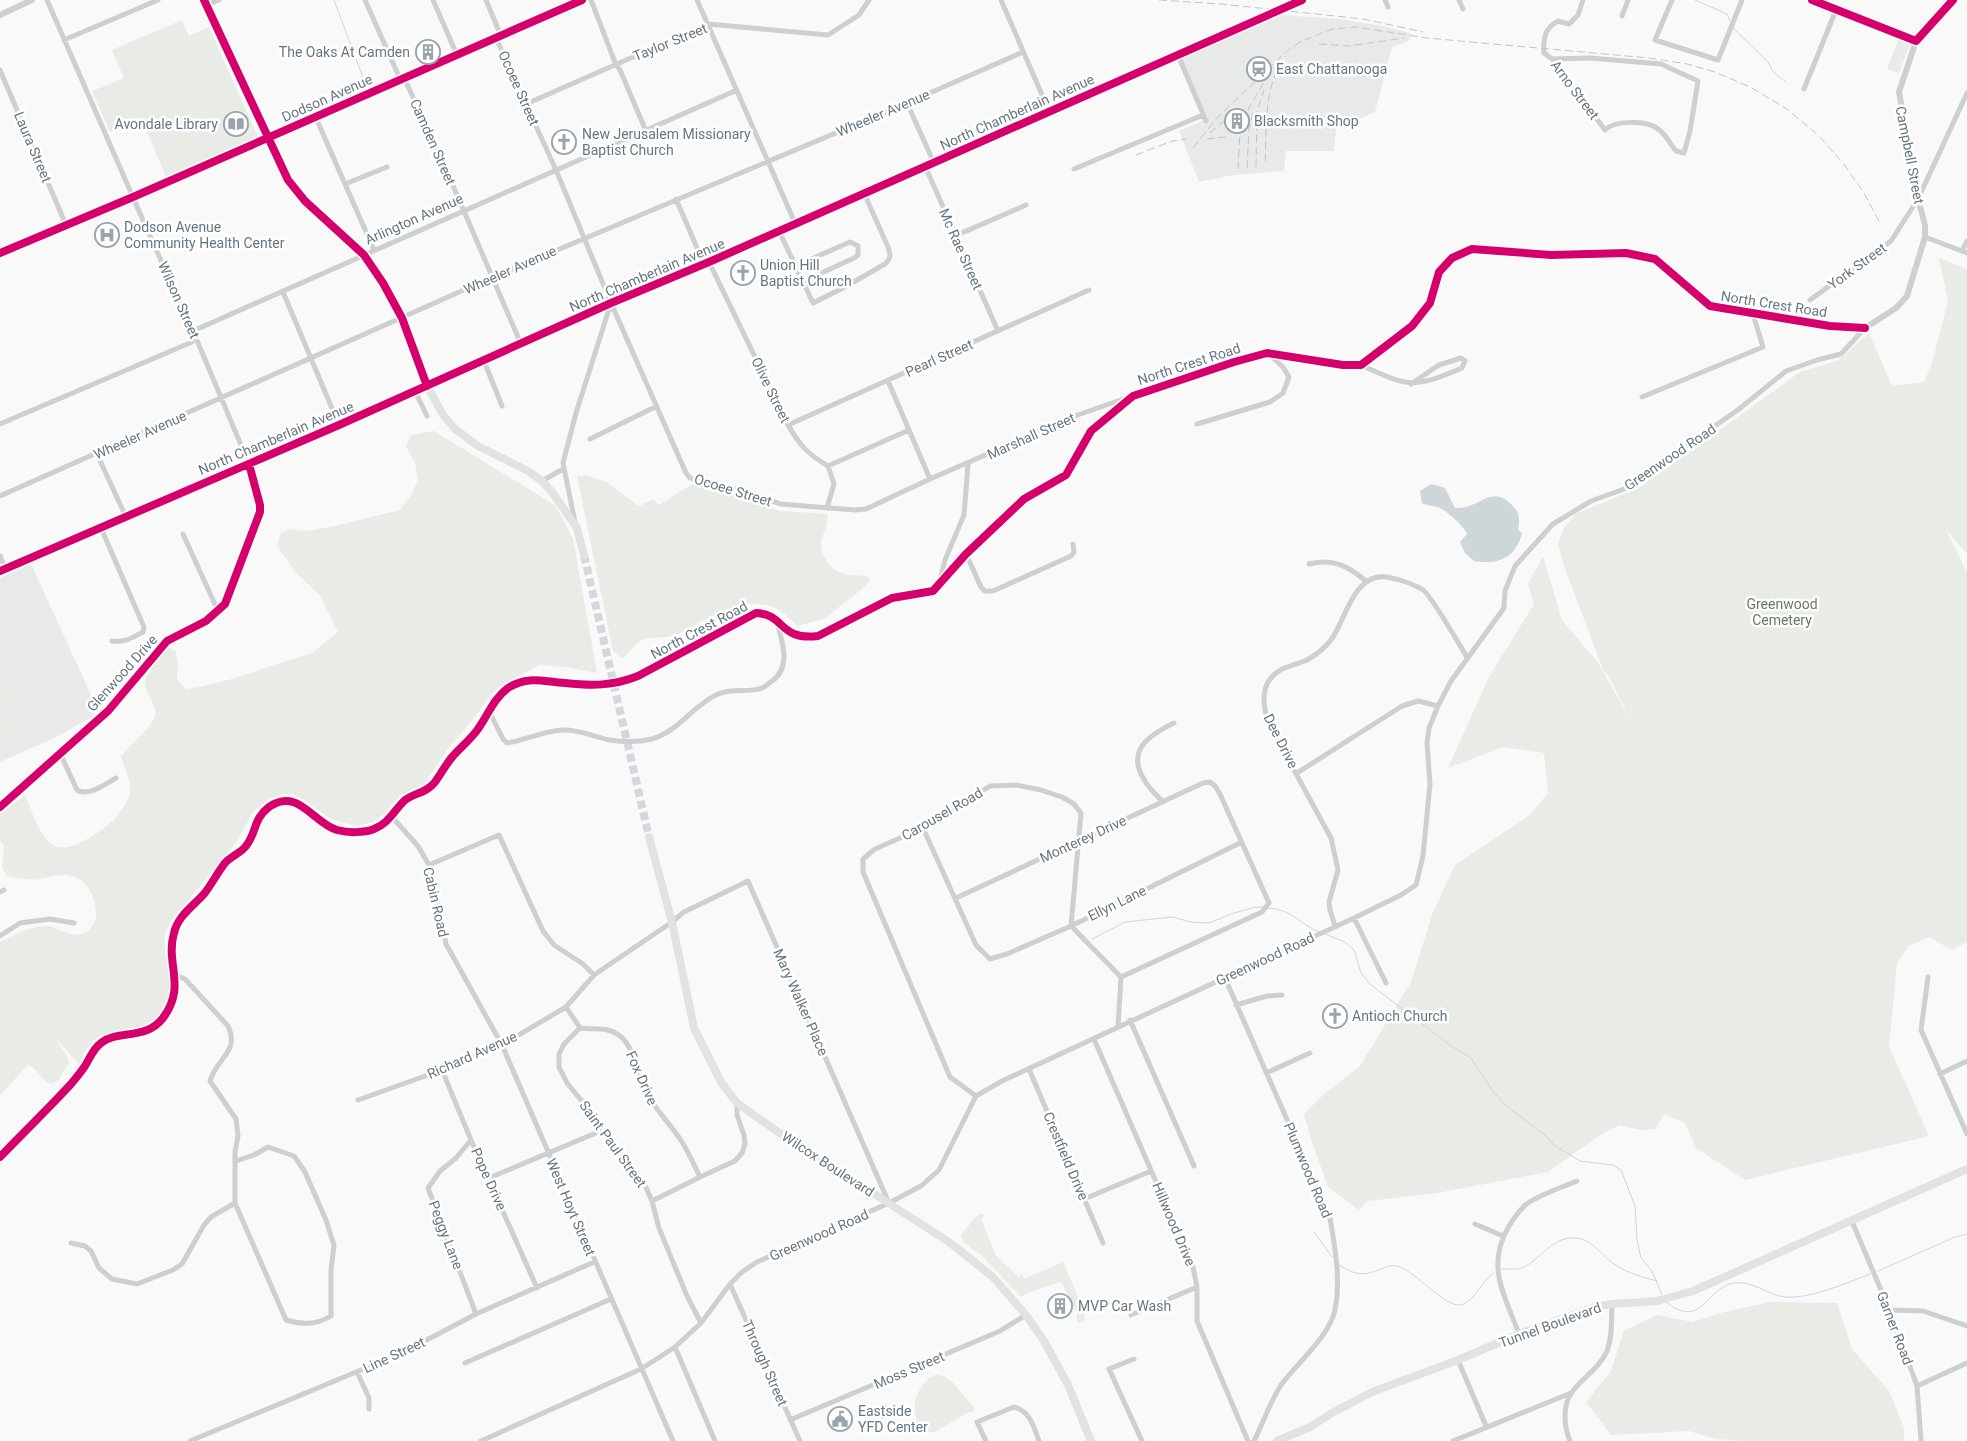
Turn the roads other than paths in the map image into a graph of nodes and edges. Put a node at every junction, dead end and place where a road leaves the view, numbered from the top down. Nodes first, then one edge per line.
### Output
1 (32, 0) edge
2 (48, 0) edge
3 (158, 0) edge
4 (218, 0) edge
5 (365, 0) edge
6 (433, 0) edge
7 (486, 0) edge
8 (582, 0) edge
9 (591, 0) edge
10 (697, 0) edge
11 (869, 0) edge
12 (1001, 0) edge
13 (1302, 0) edge
14 (1385, 0) edge
15 (1459, 0) edge
16 (1584, 0) edge
17 (1628, 0) edge
18 (1672, 0) edge
19 (1742, 0) edge
20 (1812, 0) edge
21 (1953, 0) edge
22 (205, 3) edge
23 (1388, 7) dead end
24 (1463, 9) dead end
25 (1836, 10) junction
26 (0, 15) edge
27 (1622, 16) dead end
28 (708, 24) junction
29 (498, 37) junction
30 (64, 40) junction
31 (1916, 41) junction
32 (1023, 52) junction
33 (458, 55) junction
34 (1178, 55) junction
35 (1552, 59) junction
36 (616, 65) junction
37 (0, 70) edge
38 (402, 78) junction
39 (1804, 89) dead end
40 (737, 90) junction
41 (1967, 93) edge
42 (907, 103) junction
43 (526, 104) junction
44 (1049, 111) junction
45 (1203, 115) junction
46 (316, 118) junction
47 (1206, 121) dead end
48 (646, 131) junction
49 (268, 138) junction
50 (768, 160) junction
51 (934, 163) junction
52 (387, 166) dead end
53 (925, 166) junction
54 (1074, 169) dead end
55 (556, 170) junction
56 (345, 184) junction
57 (864, 193) junction
58 (133, 197) junction
59 (676, 199) junction
60 (1918, 199) junction
61 (1026, 205) dead end
62 (464, 210) junction
63 (795, 223) junction
64 (66, 225) junction
65 (779, 231) junction
66 (955, 236) junction
67 (1925, 237) junction
68 (584, 238) junction
69 (1967, 241) edge
70 (374, 250) junction
71 (1964, 252) edge
72 (0, 253) edge
73 (364, 255) junction
74 (707, 263) junction
75 (795, 266) junction
76 (493, 277) junction
77 (802, 282) junction
78 (1089, 290) dead end
79 (283, 292) junction
80 (1810, 300) dead end
81 (611, 303) junction
82 (1754, 314) junction
83 (402, 318) junction
84 (1865, 328) junction
85 (193, 331) junction
86 (998, 331) junction
87 (521, 344) junction
88 (1267, 353) junction
89 (311, 358) junction
90 (484, 361) junction
91 (1362, 365) junction
92 (888, 381) junction
93 (1411, 384) junction
94 (427, 386) junction
95 (416, 391) junction
96 (1133, 396) junction
97 (1642, 397) dead end
98 (221, 398) junction
99 (502, 406) dead end
100 (655, 407) junction
101 (427, 416) dead end
102 (0, 424) edge
103 (1197, 424) dead end
104 (339, 425) junction
105 (788, 425) junction
106 (909, 430) junction
107 (590, 439) dead end
108 (97, 454) junction
109 (249, 464) junction
110 (968, 464) junction
111 (828, 466) junction
112 (563, 470) junction
113 (930, 479) junction
114 (542, 482) junction
115 (0, 496) edge
116 (827, 508) junction
117 (126, 517) junction
118 (102, 528) junction
119 (577, 528) junction
120 (183, 534) dead end
121 (1073, 544) dead end
122 (584, 554) tunnel mouth
123 (966, 554) junction
124 (0, 556) edge
125 (1309, 564) dead end
126 (3, 570) edge
127 (1366, 581) junction
128 (939, 586) junction
129 (218, 611) junction
130 (777, 622) junction
131 (112, 641) dead end
132 (1467, 657) junction
133 (1438, 706) junction
134 (489, 711) junction
135 (1174, 723) dead end
136 (60, 753) junction
137 (1297, 773) junction
138 (116, 778) dead end
139 (1163, 802) junction
140 (0, 807) edge
141 (392, 817) junction
142 (924, 828) junction
143 (649, 838) tunnel mouth
144 (1080, 841) junction
145 (1242, 842) junction
146 (429, 865) junction
147 (956, 898) junction
148 (1354, 918) junction
149 (74, 922) dead end
150 (672, 922) junction
151 (1071, 926) junction
152 (1335, 926) junction
153 (0, 936) edge
154 (175, 975) junction
155 (594, 975) junction
156 (1121, 977) junction
157 (1928, 977) dead end
158 (1225, 978) junction
159 (1386, 983) dead end
160 (1282, 996) dead end
161 (1236, 1006) junction
162 (566, 1007) junction
163 (1130, 1020) junction
164 (1118, 1026) junction
165 (580, 1028) junction
166 (1094, 1039) junction
167 (502, 1045) junction
168 (1310, 1053) dead end
169 (1967, 1061) edge
170 (1029, 1068) junction
171 (442, 1070) junction
172 (1266, 1074) junction
173 (1940, 1074) junction
174 (976, 1096) junction
175 (358, 1100) dead end
176 (736, 1103) junction
177 (602, 1130) junction
178 (1967, 1134) edge
179 (471, 1140) junction
180 (549, 1154) junction
181 (0, 1157) edge
182 (236, 1161) junction
183 (1194, 1166) dead end
184 (1967, 1169) edge
185 (1150, 1171) junction
186 (700, 1177) junction
187 (489, 1178) junction
188 (1577, 1181) dead end
189 (1084, 1199) junction
190 (652, 1201) junction
191 (235, 1203) junction
192 (890, 1203) junction
193 (1851, 1219) junction
194 (1475, 1224) dead end
195 (1503, 1236) junction
196 (71, 1242) dead end
197 (1103, 1243) dead end
198 (594, 1262) junction
199 (730, 1284) junction
200 (1197, 1287) junction
201 (537, 1288) junction
202 (612, 1299) junction
203 (1612, 1304) junction
204 (1889, 1310) junction
205 (476, 1314) junction
206 (1026, 1315) junction
207 (1132, 1315) dead end
208 (701, 1323) junction
209 (1967, 1326) edge
210 (1519, 1334) junction
211 (675, 1347) junction
212 (1134, 1359) dead end
213 (1458, 1360) junction
214 (465, 1363) dead end
215 (1967, 1364) edge
216 (641, 1369) junction
217 (357, 1372) junction
218 (1917, 1386) junction
219 (1571, 1392) junction
220 (369, 1409) dead end
221 (790, 1420) junction
222 (1486, 1426) junction
223 (190, 1441) edge
224 (481, 1441) edge
225 (673, 1441) edge
226 (715, 1441) edge
227 (800, 1441) edge
228 (986, 1441) edge
229 (1038, 1441) edge
230 (1091, 1441) edge
231 (1142, 1441) edge
232 (1248, 1441) edge
233 (1254, 1441) edge
234 (1277, 1441) edge
235 (1453, 1441) edge
236 (1570, 1441) edge
237 (1921, 1441) edge

1 - 26 street
2 - 30 street, Wilson Street
3 - 30 street
4 - 22 street
5 - 38 street, Camden Street
6 - 33 street
7 - 29 street, Ocoee Street
8 - 29 main road, Dodson Avenue
9 - 36 street
10 - 28 street
11 - 28 street, Taylor Street
12 - 32 street
13 - 34 street, North Chamberlain Avenue
14 - 23 street
15 - 24 street
16 - 35 street, Arno Street
17 - 27 street
18 - 19 street
20 - 25 main road
21 - 31 main road, Campbell Street
22 - 49 main road
25 - 31 main road
25 - 39 street
28 - 36 street, Taylor Street
28 - 40 street
29 - 33 main road, Dodson Avenue
29 - 43 street, Ocoee Street
30 - 58 street, Wilson Street
31 - 60 street, Campbell Street
32 - 42 street, Wheeler Avenue
32 - 44 street
33 - 38 main road, Dodson Avenue
34 - 44 street, North Chamberlain Avenue
34 - 45 street
35 - 35 street, Arno Street
36 - 43 street, Taylor Street
36 - 48 street
37 - 64 street, Laura Street
38 - 46 main road, Dodson Avenue
38 - 62 street, Camden Street
40 - 48 street, Arlington Avenue
40 - 50 street
41 - 60 street, York Street
42 - 50 street, Wheeler Avenue
42 - 51 street
43 - 55 street, Ocoee Street
44 - 51 street, North Chamberlain Avenue
45 - 47 street
45 - 54 street
46 - 49 main road, Dodson Avenue
46 - 56 street
48 - 55 street, Arlington Avenue
49 - 58 main road, Dodson Avenue
49 - 73 main road
50 - 59 street, Wheeler Avenue
50 - 63 street
51 - 53 street, North Chamberlain Avenue
52 - 56 street
53 - 57 street, North Chamberlain Avenue
53 - 66 street, Mc Rae Street
55 - 62 street, Arlington Avenue
55 - 68 street, Ocoee Street
56 - 70 street
57 - 63 street, North Chamberlain Avenue
57 - 77 street
58 - 64 main road, Dodson Avenue
58 - 85 street, Wilson Street
59 - 68 street, Wheeler Avenue
59 - 74 street, Olive Street
60 - 67 street, Campbell Street
60 - 80 street, York Street
61 - 66 street
62 - 70 street, Arlington Avenue
62 - 76 street, Camden Street
63 - 65 street, North Chamberlain Avenue
64 - 72 main road, Dodson Avenue
65 - 74 street, North Chamberlain Avenue
65 - 75 street
66 - 86 street, Mc Rae Street
67 - 71 street
67 - 84 street
68 - 76 street, Wheeler Avenue
68 - 81 street, Ocoee Street
69 - 71 street
70 - 73 street, Arlington Avenue
73 - 79 street, Arlington Avenue
73 - 83 main road
74 - 81 street, North Chamberlain Avenue
74 - 105 street, Olive Street
75 - 77 street
75 - 77 street
76 - 83 street, Wheeler Avenue
76 - 87 street, Camden Street
78 - 86 street, Pearl Street
79 - 85 street, Arlington Avenue
79 - 89 street
81 - 87 street, North Chamberlain Avenue
81 - 100 street, Ocoee Street
81 - 112 street
82 - 84 street, North Crest Road
82 - 91 street, North Crest Road
82 - 97 street
83 - 89 street, Wheeler Avenue
83 - 94 main road
84 - 132 street, Greenwood Road
85 - 98 street, Wilson Street
85 - 102 street, Arlington Avenue
86 - 92 street, Pearl Street
87 - 90 street, North Chamberlain Avenue
88 - 91 street, North Crest Road
88 - 96 street, North Crest Road
88 - 103 street
89 - 98 street, Wheeler Avenue
89 - 104 street
90 - 94 street, North Chamberlain Avenue
90 - 99 street
91 - 93 street
92 - 105 street, Pearl Street
92 - 106 street
93 - 93 street
94 - 95 street, North Chamberlain Avenue
94 - 114 main road
95 - 101 street
95 - 104 street, North Chamberlain Avenue
96 - 110 street, Marshall Street
96 - 123 street, North Crest Road
98 - 108 street, Wheeler Avenue
98 - 109 street, Wilson Street
100 - 107 street
100 - 116 street, Ocoee Street
104 - 109 street, North Chamberlain Avenue
105 - 111 street, Olive Street
106 - 111 street
106 - 113 street
108 - 115 street, Wheeler Avenue
108 - 117 street
109 - 117 street, North Chamberlain Avenue
109 - 129 street, Glenwood Drive
110 - 113 street, Marshall Street
110 - 128 street
111 - 116 street
112 - 114 street
112 - 119 street
113 - 116 street, Ocoee Street
114 - 119 main road
117 - 118 street, North Chamberlain Avenue
118 - 126 street, North Chamberlain Avenue
118 - 131 street
119 - 122 main road
120 - 129 street
121 - 123 street
123 - 128 street, North Crest Road
124 - 126 street
125 - 127 street
127 - 132 street
127 - 137 street, Dee Drive
128 - 130 street, North Crest Road
129 - 136 street, Glenwood Drive
130 - 134 street, North Crest Road
130 - 134 street
132 - 133 street, Greenwood Road
133 - 137 street
133 - 148 street, Greenwood Road
134 - 141 street, North Crest Road
135 - 139 street
136 - 138 street
136 - 140 street, Glenwood Drive
137 - 152 street, Dee Drive
139 - 144 street, Monterey Drive
139 - 145 street, Monterey Drive
141 - 146 street, Cabin Road
141 - 154 street, North Crest Road
142 - 144 street, Carousel Road
142 - 147 street
142 - 174 street, Carousel Road
143 - 150 main road, Wilcox Boulevard
144 - 147 street, Monterey Drive
144 - 151 street, Carousel Road
145 - 151 street, Ellyn Lane
145 - 156 street
146 - 155 street
146 - 167 street, Cabin Road
147 - 151 street, Ellyn Lane
148 - 152 street, Greenwood Road
148 - 159 street
149 - 153 street
150 - 155 street, Richard Avenue
150 - 176 main road, Wilcox Boulevard
150 - 192 street, Mary Walker Place
151 - 156 street
152 - 158 street, Greenwood Road
154 - 181 street, North Crest Road
154 - 182 street
155 - 162 street, Richard Avenue
156 - 164 street
157 - 173 street
158 - 161 street, Plumwood Road
158 - 163 street, Greenwood Road
160 - 161 street
161 - 172 street, Plumwood Road
162 - 165 street
162 - 167 street, Richard Avenue
163 - 164 street, Greenwood Road
163 - 183 street
164 - 166 street, Greenwood Road
165 - 177 street, Saint Paul Street
165 - 186 street, Fox Drive
166 - 170 street, Greenwood Road
166 - 185 street, Hillwood Drive
167 - 171 street, Richard Avenue
167 - 180 street, West Hoyt Street
168 - 172 street
169 - 173 street
170 - 174 street, Greenwood Road
170 - 189 street, Crestfield Drive
171 - 175 street, Richard Avenue
171 - 179 street, Pope Drive
172 - 233 street, Plumwood Road
173 - 178 street
174 - 192 street, Greenwood Road
176 - 186 street
176 - 192 main road, Wilcox Boulevard
177 - 180 street
177 - 190 street, Saint Paul Street
179 - 187 street, Pope Drive
179 - 205 street, Peggy Lane
180 - 187 street
180 - 198 street, West Hoyt Street
182 - 191 street
182 - 191 street
184 - 193 main road, Tunnel Boulevard
185 - 189 street
185 - 200 street, Hillwood Drive
186 - 190 street
187 - 201 street, Pope Drive
188 - 195 street
189 - 197 street, Crestfield Drive
190 - 208 street, Saint Paul Street
191 - 196 street
192 - 199 street, Greenwood Road
192 - 206 main road, Wilcox Boulevard
193 - 203 main road, Tunnel Boulevard
193 - 204 street, Garner Road
194 - 195 street
195 - 210 street
198 - 201 street, Line Street
198 - 202 street, West Hoyt Street
199 - 208 street, Greenwood Road
199 - 221 street, Through Street
200 - 207 street
200 - 232 street, Hillwood Drive
201 - 205 street, Line Street
202 - 214 street
202 - 216 street, West Hoyt Street
203 - 210 main road, Tunnel Boulevard
203 - 219 street
204 - 209 street
204 - 218 street, Garner Road
205 - 217 street, Line Street
206 - 221 street, Moss Street
206 - 230 main road, Wilcox Boulevard
208 - 211 street, Greenwood Road
210 - 213 main road, Tunnel Boulevard
211 - 216 street, Greenwood Road
211 - 226 street
212 - 231 street
213 - 222 street
213 - 234 main road, Tunnel Boulevard
215 - 218 street
216 - 224 street, Greenwood Road
216 - 225 street, West Hoyt Street
217 - 220 street
217 - 223 street, Line Street
218 - 237 street, Garner Road
219 - 222 street
219 - 236 street
221 - 227 street, Through Street
222 - 235 street
228 - 229 street

